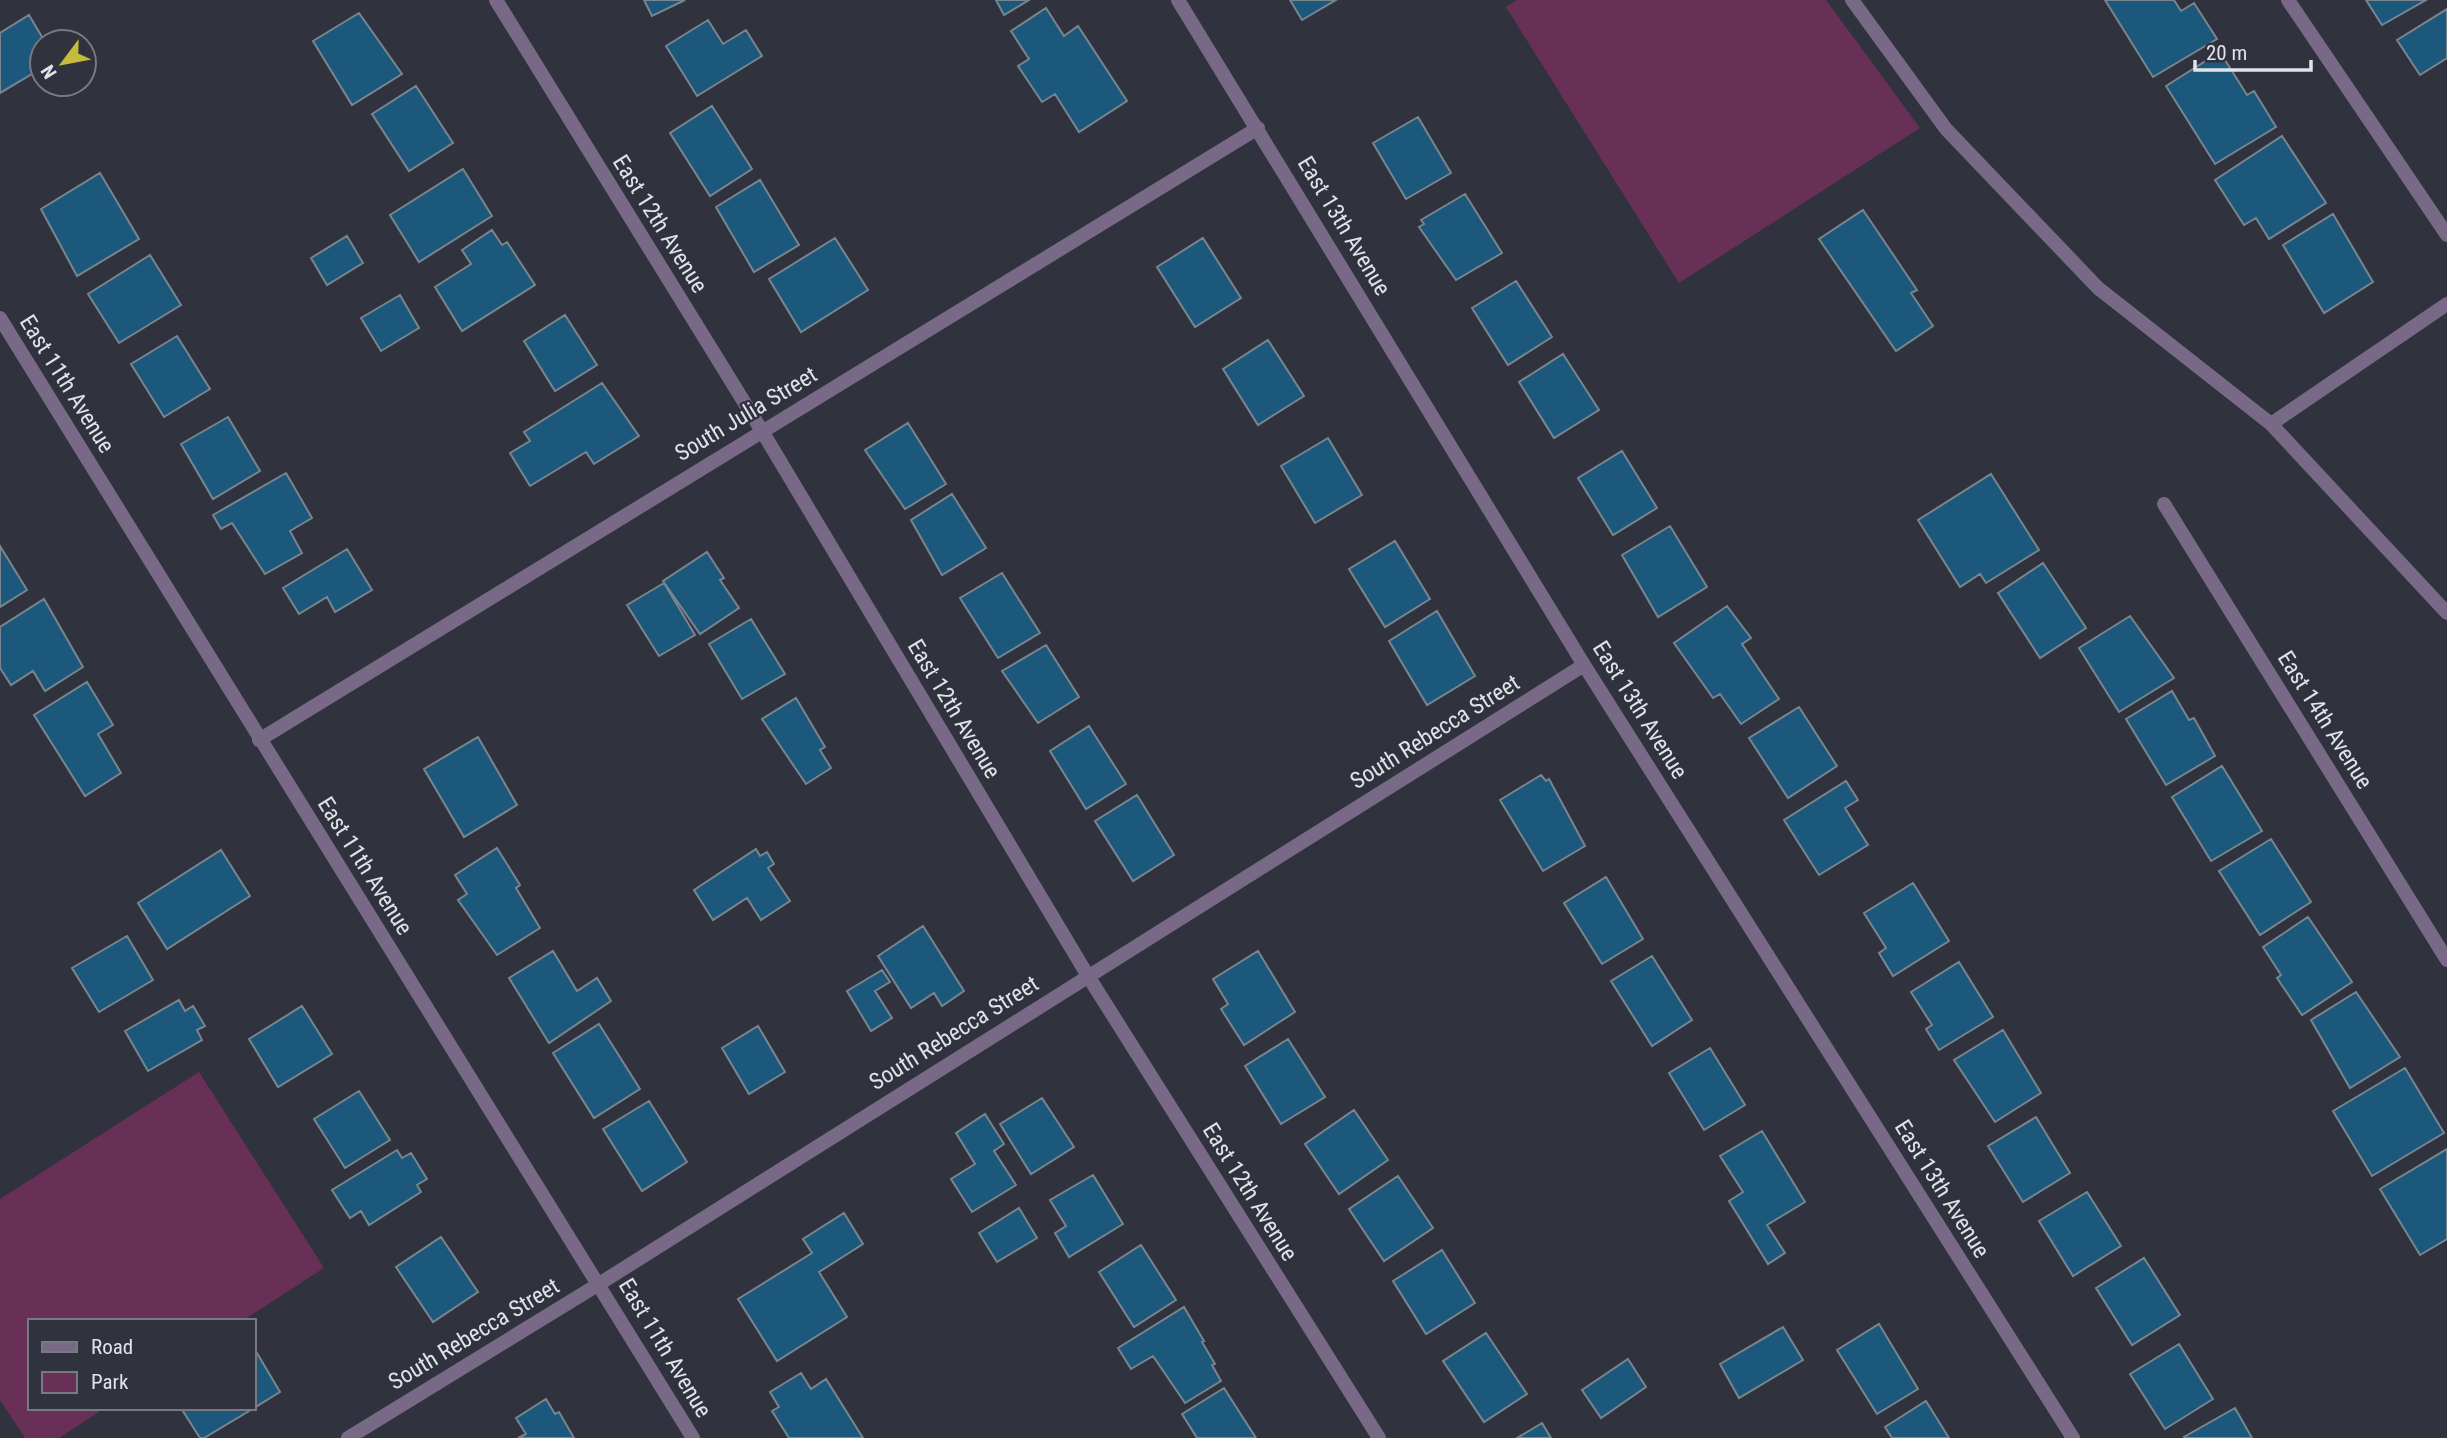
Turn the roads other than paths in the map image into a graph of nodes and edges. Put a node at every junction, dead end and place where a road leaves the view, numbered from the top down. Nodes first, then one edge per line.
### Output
1 (496, 0) edge
2 (1178, 0) edge
3 (1852, 0) edge
4 (2288, 0) edge
5 (1258, 128) junction
6 (2447, 235) edge
7 (2447, 304) edge
8 (0, 318) edge
9 (2271, 424) junction
10 (762, 431) junction
11 (2164, 504) dead end
12 (2447, 613) edge
13 (1584, 665) junction
14 (259, 740) junction
15 (2447, 960) edge
16 (1088, 976) junction
17 (599, 1284) junction
18 (348, 1438) edge
19 (694, 1438) edge
20 (1378, 1438) edge
21 (2073, 1438) edge

1 - 10 street, East 12th Avenue
2 - 5 street, East 13th Avenue
3 - 9 street
4 - 6 street
5 - 10 street, South Julia Street
5 - 13 street, East 13th Avenue
7 - 9 street
8 - 14 street, East 11th Avenue
9 - 12 street
10 - 14 street, South Julia Street
10 - 16 street, East 12th Avenue
11 - 15 street, East 14th Avenue
13 - 16 street, South Rebecca Street
13 - 21 street, East 13th Avenue
14 - 17 street, East 11th Avenue
16 - 17 street, South Rebecca Street
16 - 20 street, East 12th Avenue
17 - 18 street, South Rebecca Street
17 - 19 street, East 11th Avenue

